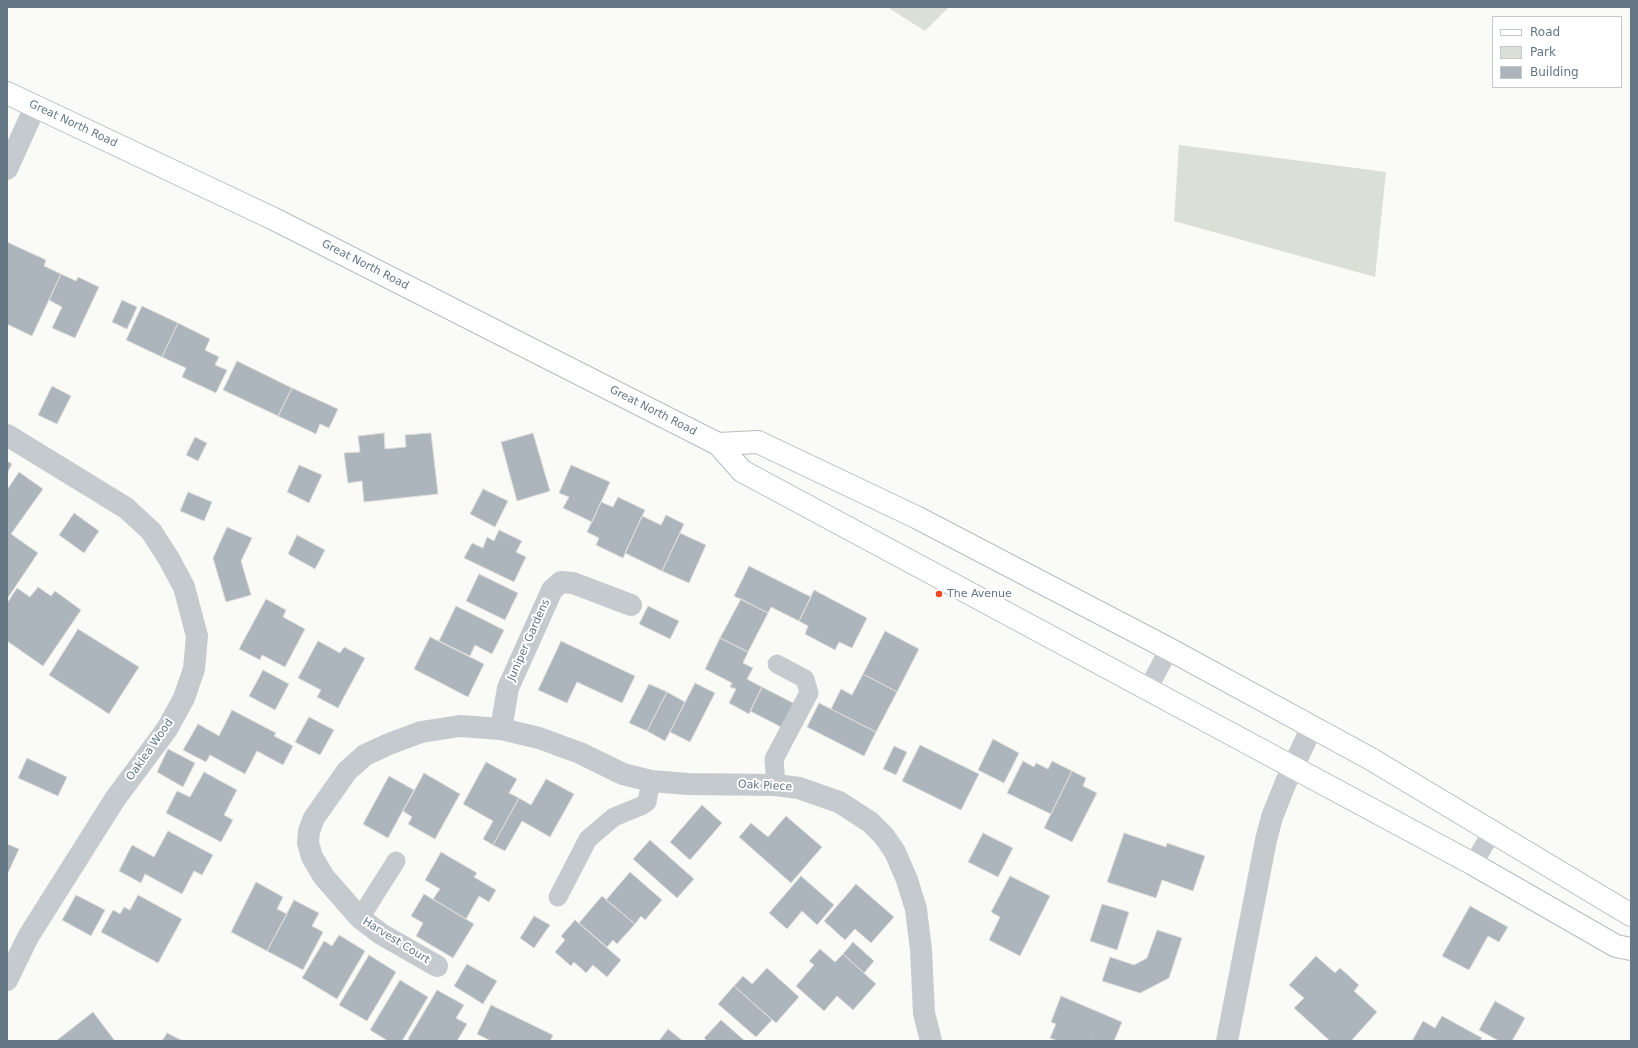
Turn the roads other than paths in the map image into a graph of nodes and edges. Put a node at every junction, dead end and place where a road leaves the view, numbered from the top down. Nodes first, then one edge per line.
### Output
1 (7, 93) edge
2 (35, 107) junction
3 (7, 169) edge
4 (7, 435) edge
5 (718, 444) junction
6 (631, 605) dead end
7 (1169, 649) junction
8 (777, 664) dead end
9 (1148, 689) junction
10 (1312, 727) junction
11 (501, 729) junction
12 (1293, 767) junction
13 (651, 781) junction
14 (776, 785) junction
15 (1492, 832) junction
16 (396, 861) dead end
17 (1474, 864) junction
18 (558, 897) dead end
19 (1631, 915) edge
20 (360, 918) junction
21 (1631, 949) edge
22 (437, 966) dead end
23 (7, 980) edge
24 (931, 1041) edge
25 (1227, 1041) edge

1 - 2 main road, Great North Road
2 - 3 street
2 - 5 main road, Great North Road
4 - 23 street, Oaklea Wood
5 - 7 main road
5 - 9 main road
6 - 11 street, Juniper Gardens
7 - 9 lane
7 - 10 main road
8 - 14 lane
9 - 12 main road
10 - 12 street
10 - 15 main road
11 - 13 street, Oak Piece
11 - 20 street, Harvest Court
12 - 17 main road
12 - 25 street
13 - 14 street, Oak Piece
13 - 18 lane
14 - 24 street, Oak Piece
15 - 17 lane
15 - 19 main road
16 - 20 lane
17 - 21 main road
20 - 22 street, Harvest Court

